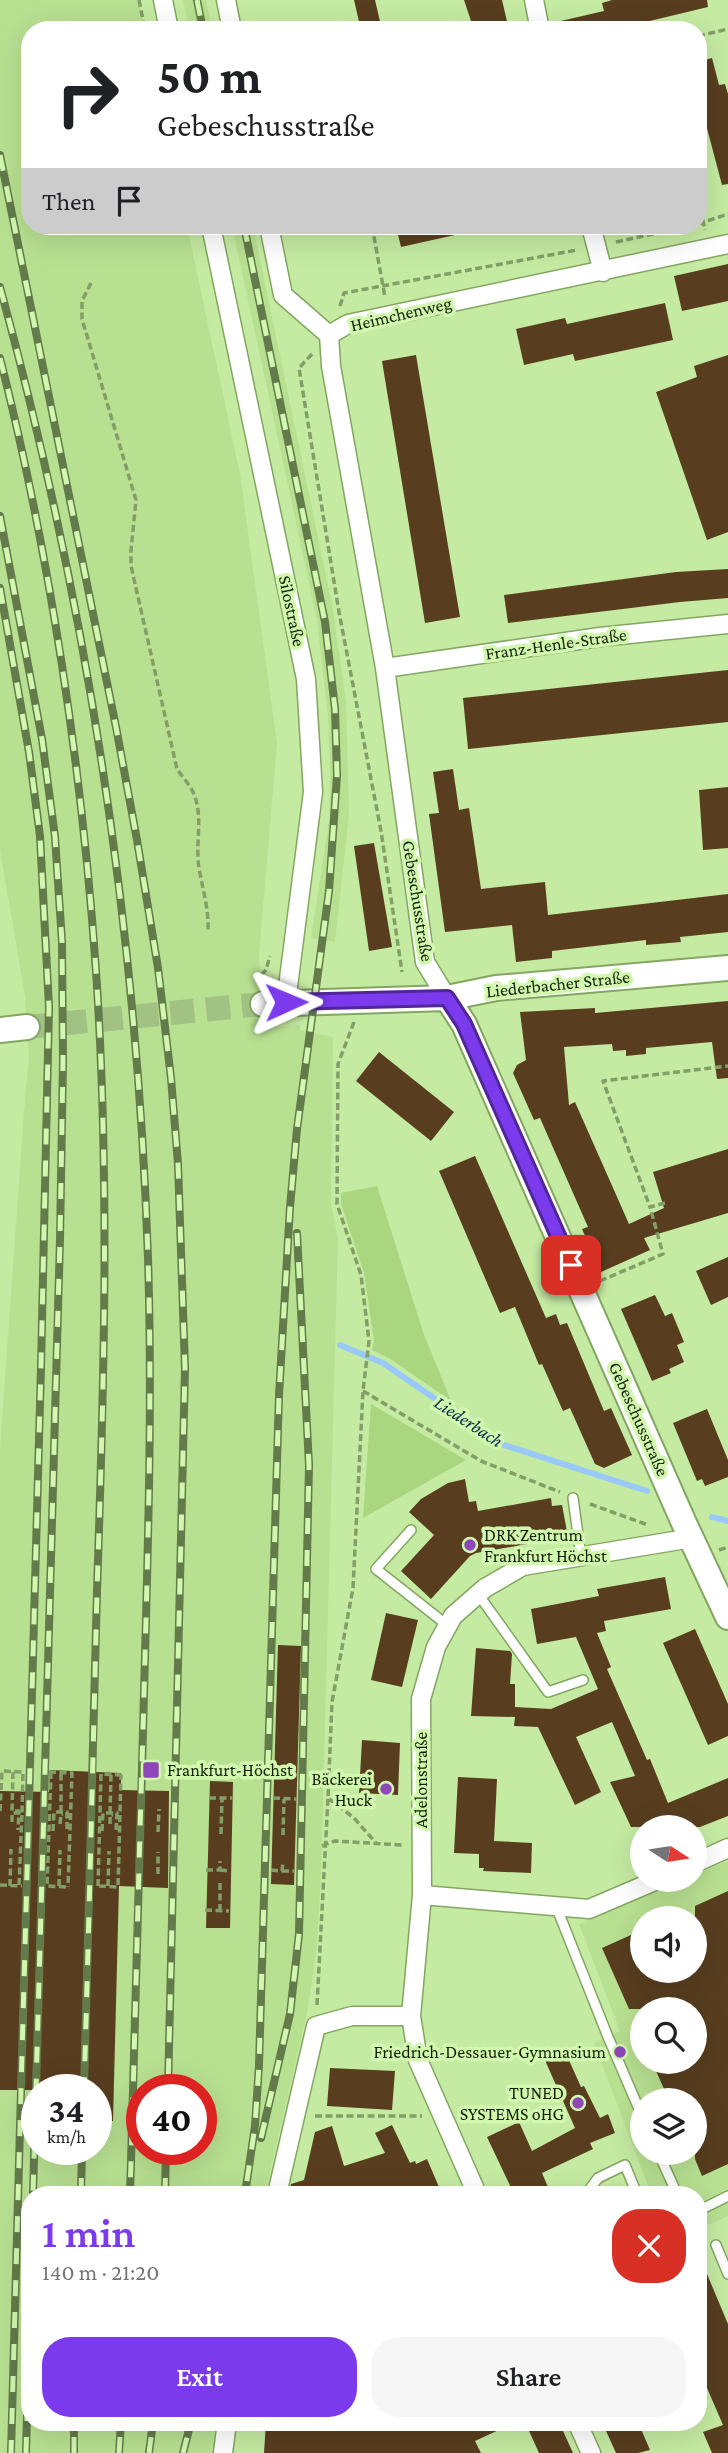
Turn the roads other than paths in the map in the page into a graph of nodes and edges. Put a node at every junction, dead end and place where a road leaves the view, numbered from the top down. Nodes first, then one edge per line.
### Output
1 (163, 0) edge
2 (226, 0) edge
3 (534, 0) edge
4 (167, 21) edge
5 (230, 21) edge
6 (538, 21) edge
7 (213, 235) edge
8 (271, 235) edge
9 (593, 235) edge
10 (728, 244) edge
11 (603, 272) junction
12 (329, 335) junction
13 (728, 624) edge
14 (385, 668) junction
15 (728, 968) edge
16 (447, 998) junction
17 (275, 1003) joint
18 (27, 1027) tunnel mouth
19 (0, 1030) edge
20 (573, 1498) road end
21 (411, 1530) dead end
22 (688, 1531) junction
23 (580, 1557) junction
24 (478, 1594) junction
25 (728, 1617) edge
26 (447, 1625) junction
27 (583, 1680) dead end
28 (728, 1848) edge
29 (707, 1858) edge
30 (630, 1892) edge
31 (422, 1895) junction
32 (556, 1906) junction
33 (411, 2016) junction
34 (630, 2088) edge
35 (664, 2165) edge
36 (279, 2186) edge
37 (474, 2186) edge
38 (592, 2186) edge
39 (634, 2186) edge
40 (673, 2186) edge
41 (728, 2196) edge
42 (707, 2206) edge
43 (716, 2245) dead end
44 (728, 2274) edge
45 (226, 2431) edge
46 (581, 2431) edge
47 (223, 2453) edge
48 (591, 2453) edge

1 - 4 street
2 - 5 street
3 - 6 street
7 - 17 street, Silostraße
8 - 12 street, Heimchenweg
9 - 11 street
10 - 11 street, Heimchenweg
11 - 12 street, Heimchenweg
12 - 14 street, Gebeschusstraße
13 - 14 street, Franz-Henle-Straße
14 - 16 street, Gebeschusstraße
15 - 16 street, Liederbacher Straße
16 - 17 street, Liederbacher Straße
16 - 22 street, Gebeschusstraße
18 - 19 street
20 - 23 lane
21 - 26 lane
22 - 23 street, Adelonstraße
22 - 25 street, Gebeschusstraße
23 - 24 street, Adelonstraße
24 - 26 street, Adelonstraße
24 - 27 lane
26 - 31 street, Adelonstraße
28 - 29 street
30 - 32 street
31 - 32 street
31 - 33 street, Adelonstraße
32 - 34 lane
33 - 36 street
33 - 37 street, Adelonstraße
35 - 40 lane
38 - 39 lane
41 - 42 lane
43 - 44 lane
45 - 47 street
46 - 48 street

